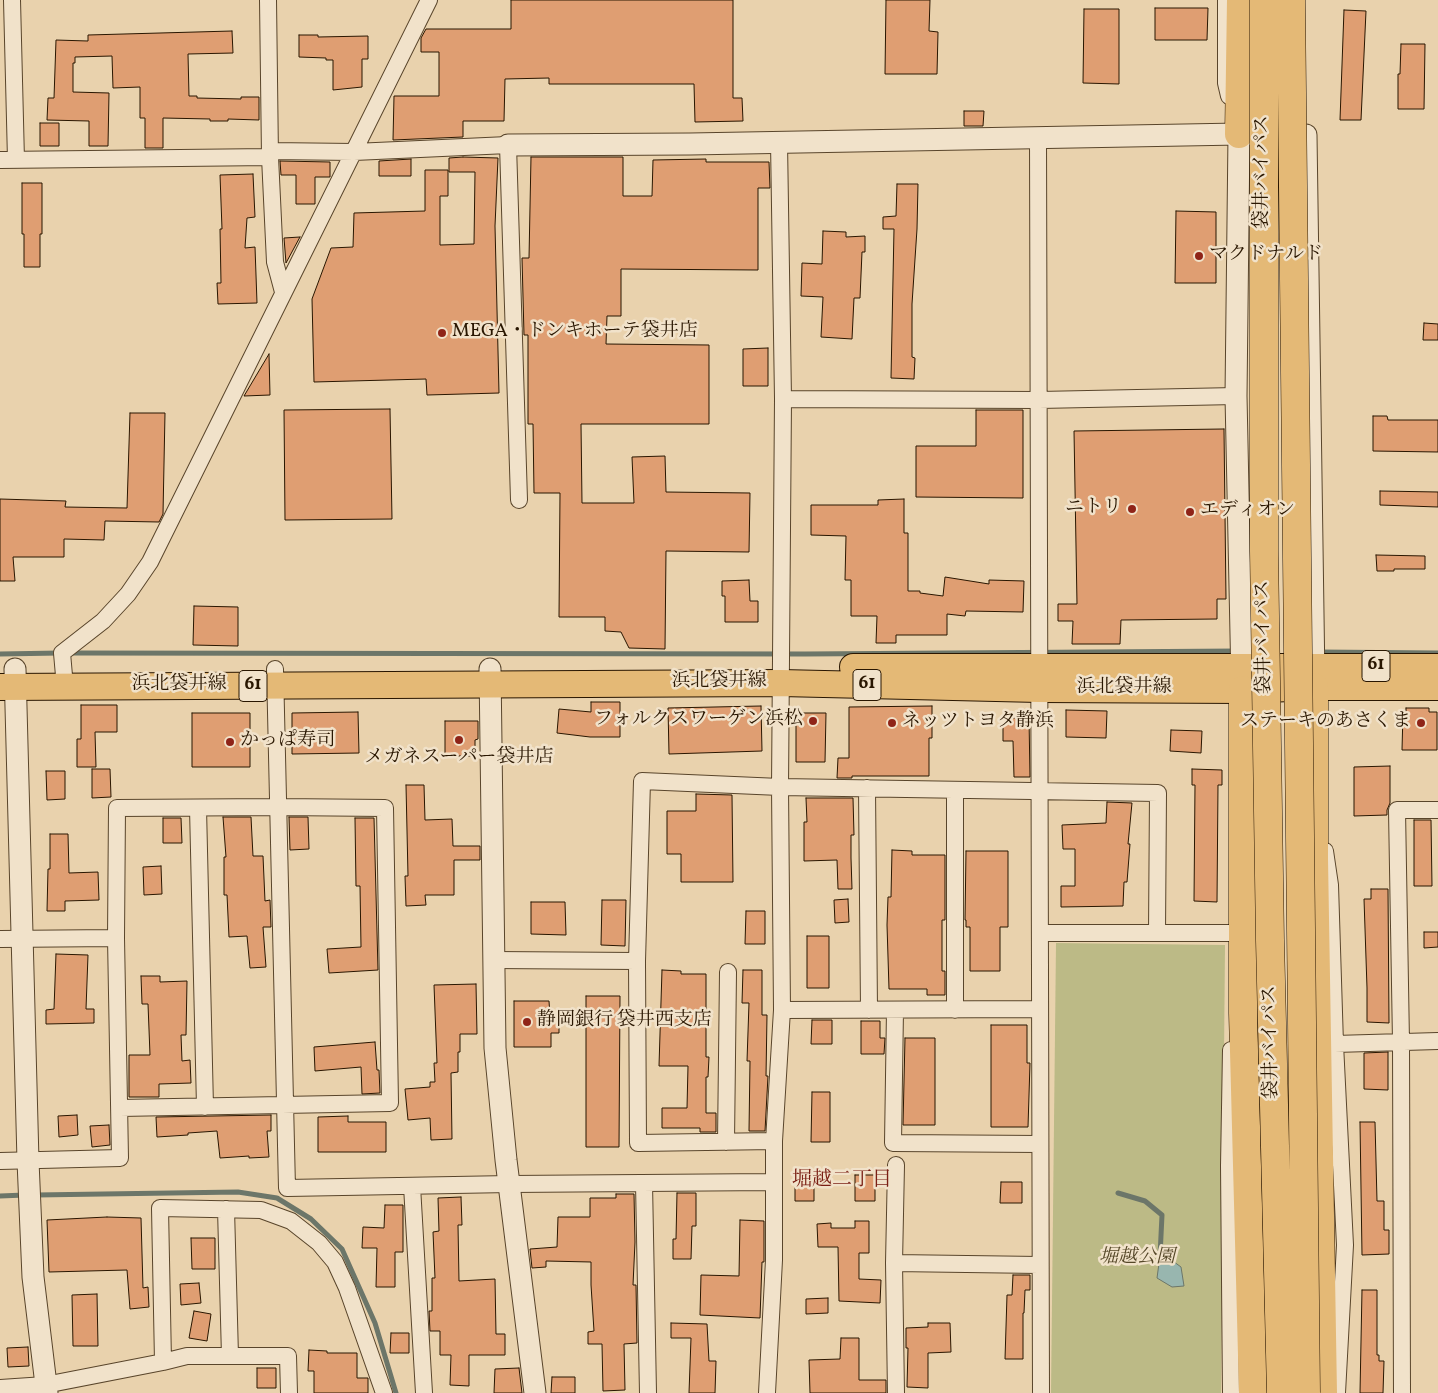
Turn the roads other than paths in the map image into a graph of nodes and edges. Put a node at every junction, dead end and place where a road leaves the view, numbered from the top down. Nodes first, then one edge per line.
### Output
1 (12, 0) edge
2 (268, 0) edge
3 (429, 0) edge
4 (1226, 0) edge
5 (1241, 0) edge
6 (1264, 0) edge
7 (1301, 1) edge
8 (1239, 134) junction
9 (1306, 136) junction
10 (1038, 138) junction
11 (779, 142) junction
12 (508, 145) junction
13 (354, 152) junction
14 (270, 154) junction
15 (8, 160) edge
16 (284, 292) junction
17 (1236, 396) junction
18 (783, 399) junction
19 (1039, 400) junction
20 (518, 500) dead end
21 (1438, 667) edge
22 (781, 675) junction
23 (1314, 676) junction
24 (276, 677) junction
25 (491, 677) junction
26 (8, 678) edge
27 (64, 678) junction
28 (1039, 678) junction
29 (1242, 679) junction
30 (1438, 687) edge
31 (1314, 780) junction
32 (780, 788) junction
33 (867, 788) junction
34 (955, 790) junction
35 (1040, 791) junction
36 (278, 807) junction
37 (198, 808) junction
38 (1438, 810) edge
39 (1243, 876) junction
40 (1041, 933) junction
41 (1157, 933) junction
42 (1234, 933) junction
43 (22, 938) junction
44 (116, 938) junction
45 (0, 939) edge
46 (493, 960) junction
47 (637, 960) junction
48 (728, 972) dead end
49 (1040, 1009) junction
50 (782, 1010) junction
51 (869, 1010) junction
52 (894, 1010) junction
53 (955, 1010) junction
54 (1438, 1041) edge
55 (1401, 1042) junction
56 (1335, 1044) junction
57 (285, 1106) junction
58 (205, 1107) junction
59 (120, 1108) junction
60 (774, 1141) junction
61 (726, 1142) junction
62 (1040, 1144) junction
63 (0, 1161) edge
64 (28, 1161) junction
65 (896, 1165) dead end
66 (773, 1182) junction
67 (644, 1183) junction
68 (510, 1184) junction
69 (412, 1186) junction
70 (226, 1209) junction
71 (894, 1264) junction
72 (1039, 1265) junction
73 (230, 1356) junction
74 (163, 1362) junction
75 (0, 1388) edge
76 (46, 1389) edge
77 (289, 1393) edge
78 (384, 1393) edge
79 (424, 1393) edge
80 (535, 1393) edge
81 (648, 1393) edge
82 (767, 1393) edge
83 (896, 1393) edge
84 (1041, 1393) edge
85 (1231, 1393) edge
86 (1253, 1393) edge
87 (1281, 1393) edge
88 (1306, 1393) edge
89 (1323, 1393) edge
90 (1337, 1393) edge
91 (1402, 1393) edge

1 - 15 street
2 - 14 street
3 - 13 street
4 - 8 street
5 - 8 highway
6 - 87 highway, 袋井バイパス, bridge
7 - 9 highway
7 - 88 highway, 袋井バイパス, bridge
8 - 9 street
8 - 10 street
8 - 17 street
9 - 23 street
10 - 11 street
10 - 19 street
11 - 12 street
11 - 18 street
12 - 13 street
12 - 20 street
13 - 14 street
13 - 16 street
14 - 15 street
14 - 16 street
16 - 27 street
17 - 19 street
17 - 29 street
18 - 19 street
18 - 22 street
19 - 28 street
21 - 23 main road, 浜北袋井線 / 61
22 - 25 main road, 浜北袋井線 / 61
22 - 28 main road, 浜北袋井線 / 61
22 - 32 street
23 - 29 main road, 浜北袋井線 / 61
23 - 30 main road, 浜北袋井線 / 61
23 - 31 highway
24 - 25 main road, 浜北袋井線 / 61
24 - 27 main road, 浜北袋井線 / 61
24 - 36 street
25 - 46 street
26 - 27 main road, 浜北袋井線 / 61
26 - 43 street
28 - 29 main road, 浜北袋井線 / 61
28 - 35 street
29 - 39 highway
31 - 56 street
31 - 89 highway
32 - 33 street
32 - 47 street
32 - 50 street
33 - 34 street
33 - 51 street
34 - 35 street
34 - 53 street
35 - 40 street
35 - 41 street
36 - 37 street
36 - 57 street
36 - 57 street
37 - 44 street
37 - 58 street
38 - 55 street
39 - 42 street
39 - 86 highway
40 - 41 street
40 - 49 street
41 - 42 street
42 - 85 street
43 - 44 street
43 - 45 street
43 - 64 street
44 - 59 street
46 - 47 street
46 - 68 street
47 - 61 street
48 - 61 street
49 - 53 street
49 - 62 street
50 - 51 street
50 - 60 street
51 - 52 street
52 - 53 street
52 - 62 street
54 - 55 street
55 - 56 street
55 - 91 street
56 - 90 street
57 - 58 street
57 - 69 street
58 - 59 street
59 - 64 street
60 - 61 street
60 - 66 street
62 - 72 street
63 - 64 street
64 - 76 street
65 - 71 street
66 - 67 street
66 - 82 street
67 - 68 street
67 - 81 street
68 - 69 street
68 - 80 street
69 - 79 street
70 - 73 street
70 - 74 street
70 - 78 street
71 - 72 street
71 - 83 street
72 - 84 street
73 - 74 street
73 - 77 street
74 - 76 street
75 - 76 street

